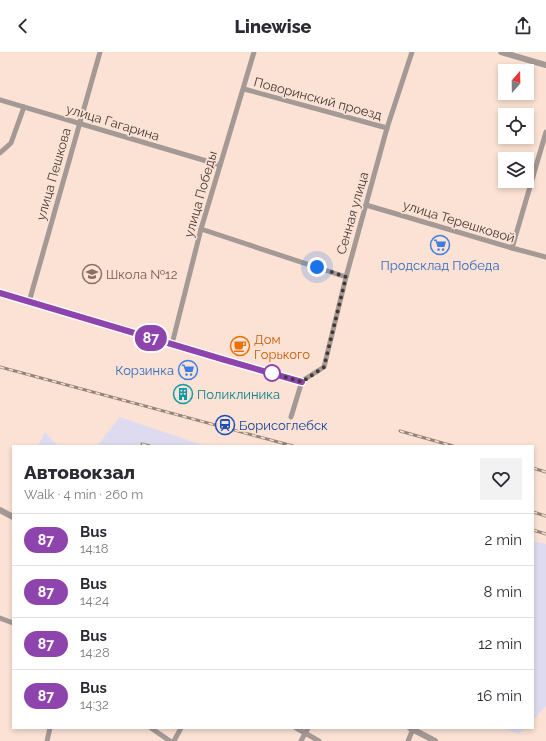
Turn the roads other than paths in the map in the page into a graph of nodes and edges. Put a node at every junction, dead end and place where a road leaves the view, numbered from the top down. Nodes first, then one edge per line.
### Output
1 (100, 52) edge
2 (254, 52) edge
3 (412, 52) edge
4 (501, 52) edge
5 (546, 65) edge
6 (244, 89) junction
7 (0, 100) edge
8 (24, 107) junction
9 (79, 123) junction
10 (388, 128) junction
11 (546, 132) edge
12 (0, 152) edge
13 (220, 165) junction
14 (366, 205) junction
15 (201, 229) junction
16 (512, 248) junction
17 (546, 257) edge
18 (346, 277) junction
19 (0, 293) edge
20 (29, 302) junction
21 (172, 344) junction
22 (302, 382) junction
23 (291, 417) dead end
24 (0, 510) edge
25 (12, 516) edge
26 (0, 618) edge
27 (12, 623) edge
28 (50, 729) edge
29 (152, 729) edge
30 (180, 729) edge
31 (298, 729) edge
32 (307, 729) edge
33 (412, 729) edge
34 (305, 733) junction
35 (47, 741) edge
36 (170, 741) edge
37 (174, 741) edge
38 (301, 741) edge
39 (319, 741) edge
40 (408, 741) edge
41 (435, 741) edge

1 - 9 street, улица Пешкова
2 - 6 street, улица Победы
3 - 10 street, Сенная улица
4 - 5 street
6 - 10 street, Поворинский проезд
6 - 13 street, улица Победы
7 - 8 street, улица Гагарина
8 - 9 street, улица Гагарина
8 - 12 street
9 - 13 street, улица Гагарина
9 - 20 street, улица Пешкова
10 - 14 street, Сенная улица
11 - 16 street
13 - 15 street, улица Победы
14 - 16 street, улица Терешковой
14 - 18 street, Сенная улица
15 - 18 street
15 - 21 street, улица Победы
16 - 17 street, улица Терешковой
18 - 22 street, Сенная улица
19 - 20 street
20 - 21 street
21 - 22 street
22 - 23 street
24 - 25 street
26 - 27 street
28 - 35 street
29 - 36 street
30 - 37 street
31 - 34 street
32 - 34 street
33 - 40 street
33 - 41 street
34 - 38 street
34 - 39 street

